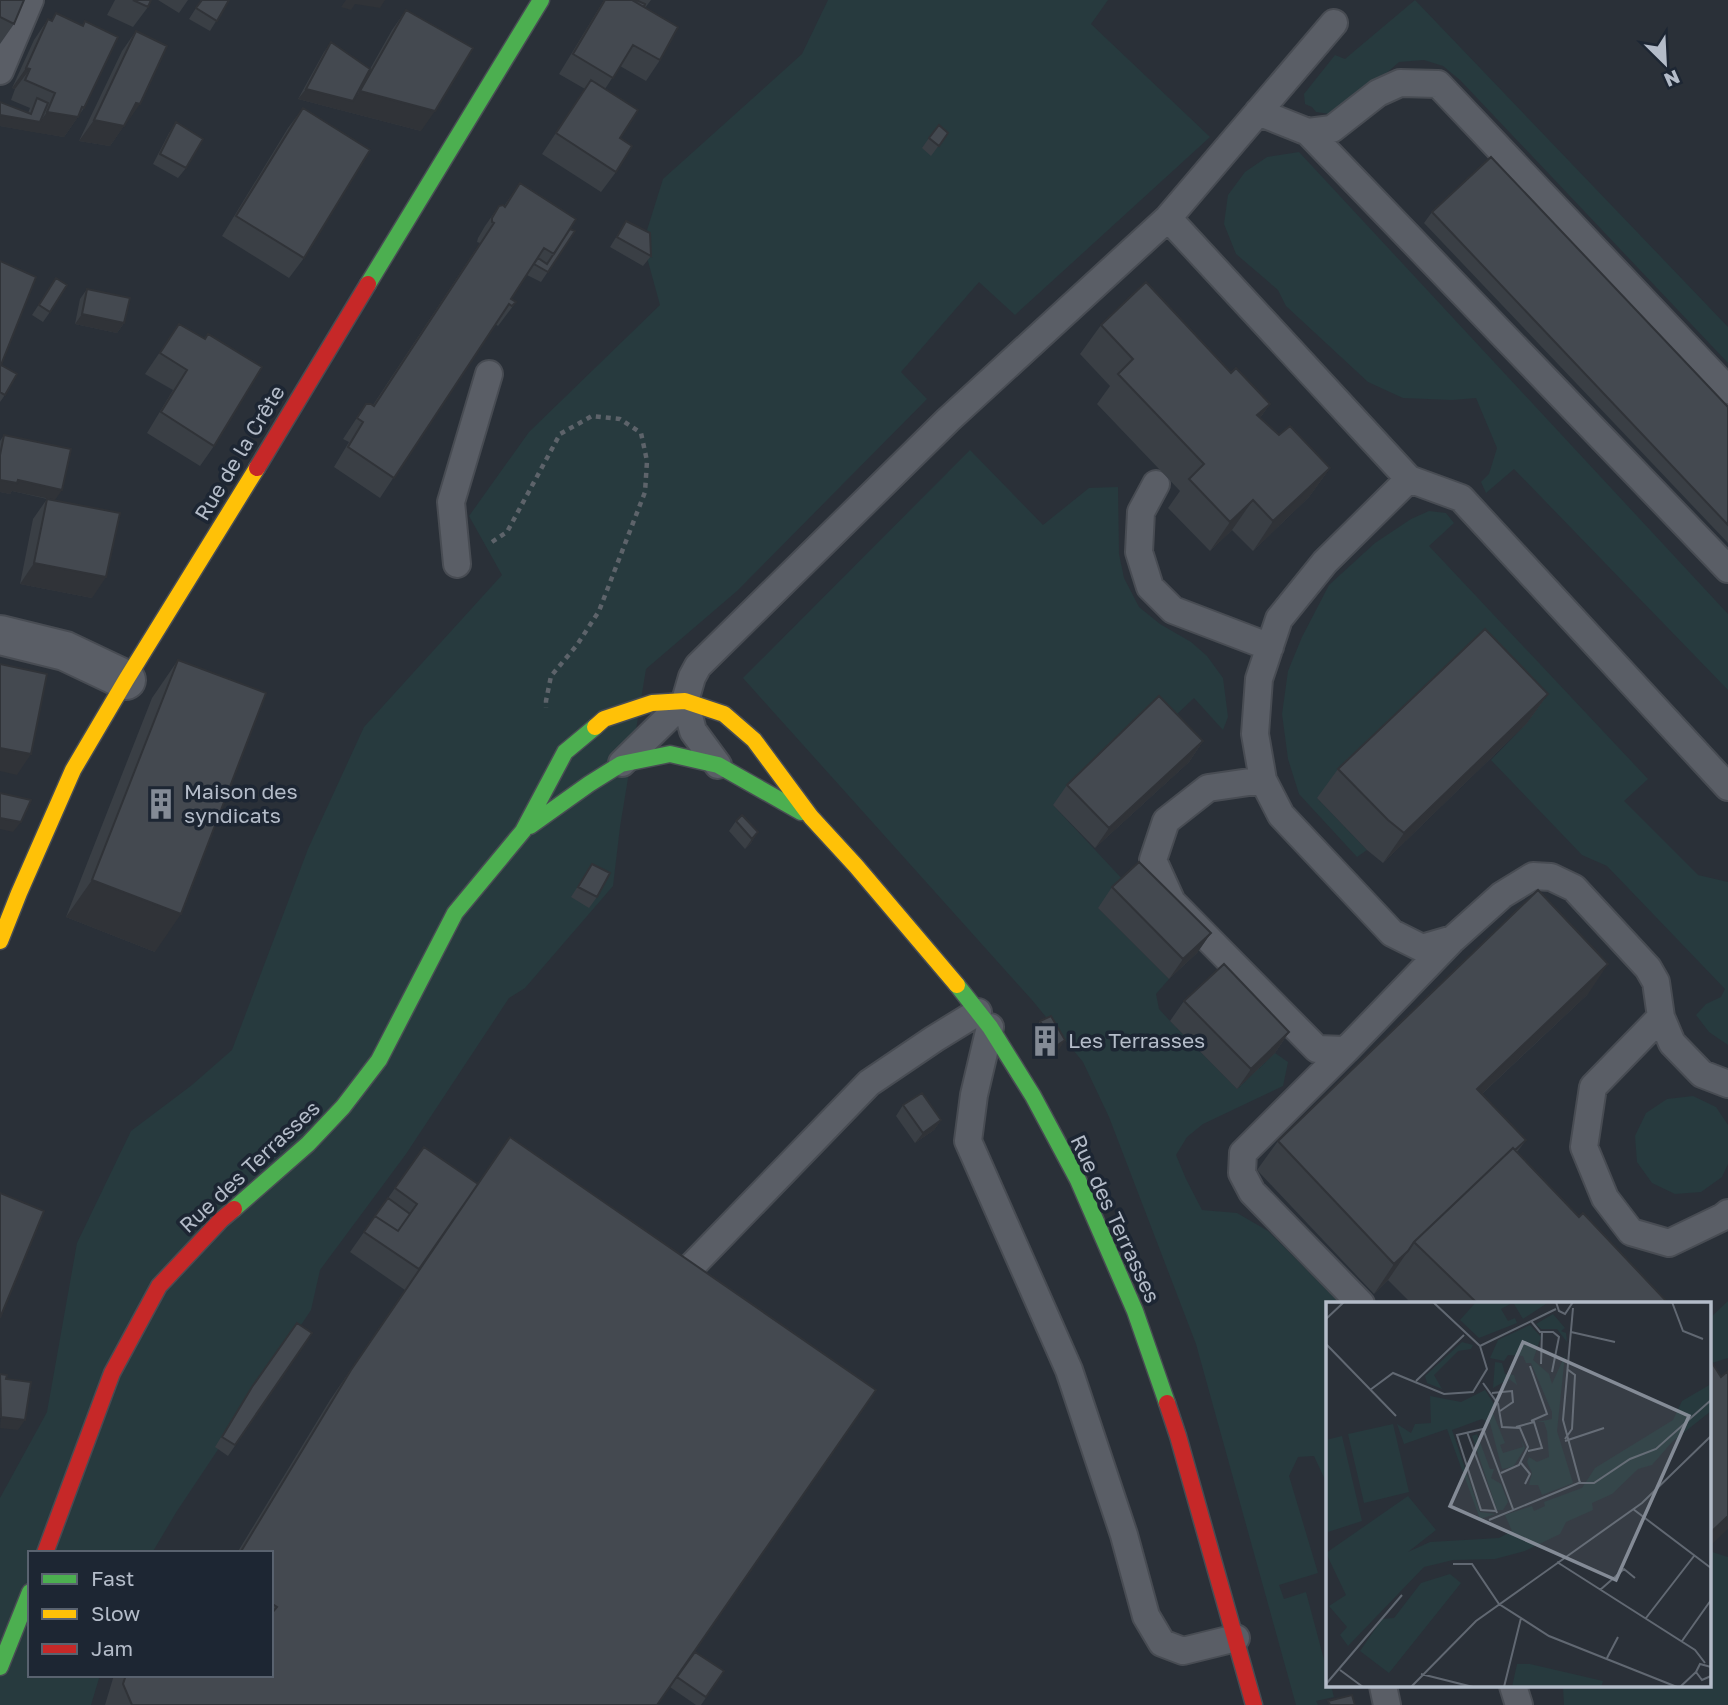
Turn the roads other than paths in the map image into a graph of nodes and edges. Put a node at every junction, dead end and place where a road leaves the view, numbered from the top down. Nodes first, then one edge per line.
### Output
1 (30, 0) edge
2 (541, 0) edge
3 (1334, 23) dead end
4 (0, 71) edge
5 (1258, 113) junction
6 (1308, 132) junction
7 (1168, 218) junction
8 (489, 374) dead end
9 (1728, 390) edge
10 (1409, 479) junction
11 (1156, 484) dead end
12 (457, 564) road end
13 (1728, 569) edge
14 (0, 635) edge
15 (1270, 647) junction
16 (126, 680) junction
17 (685, 701) junction
18 (621, 764) junction
19 (718, 765) junction
20 (1263, 780) junction
21 (1728, 787) edge
22 (811, 817) junction
23 (523, 831) junction
24 (1453, 939) junction
25 (0, 941) edge
26 (1661, 1017) junction
27 (984, 1020) junction
28 (1346, 1050) junction
29 (1728, 1084) edge
30 (1728, 1213) edge
31 (689, 1269) edge
32 (1358, 1302) edge
33 (46, 1551) edge
34 (28, 1597) edge
35 (1236, 1638) junction
36 (0, 1667) edge
37 (1514, 1688) edge
38 (1254, 1705) edge
39 (1519, 1705) edge

1 - 4 lane
2 - 16 street, Rue de la Crête
3 - 5 lane
5 - 6 lane
5 - 7 lane
6 - 9 lane
6 - 13 lane
7 - 10 lane
7 - 17 lane
8 - 12 lane
10 - 15 lane
10 - 21 lane
11 - 15 lane
14 - 16 street
15 - 20 lane
16 - 25 street, Rue de la Crête
17 - 18 lane
17 - 19 lane
17 - 22 street, Rue des Terrasses
17 - 23 street, Rue des Terrasses
18 - 19 street, Rue des Terrasses
18 - 23 street, Rue des Terrasses
19 - 22 street, Rue des Terrasses
20 - 24 lane
20 - 28 lane
22 - 27 street, Rue des Terrasses
23 - 33 street, Rue des Terrasses
24 - 26 lane
24 - 28 lane
26 - 29 lane
26 - 30 lane
27 - 31 lane
27 - 35 street, Rue des Terrasses
27 - 35 lane
28 - 32 lane
34 - 36 street
35 - 38 street, Rue des Terrasses
37 - 39 lane

